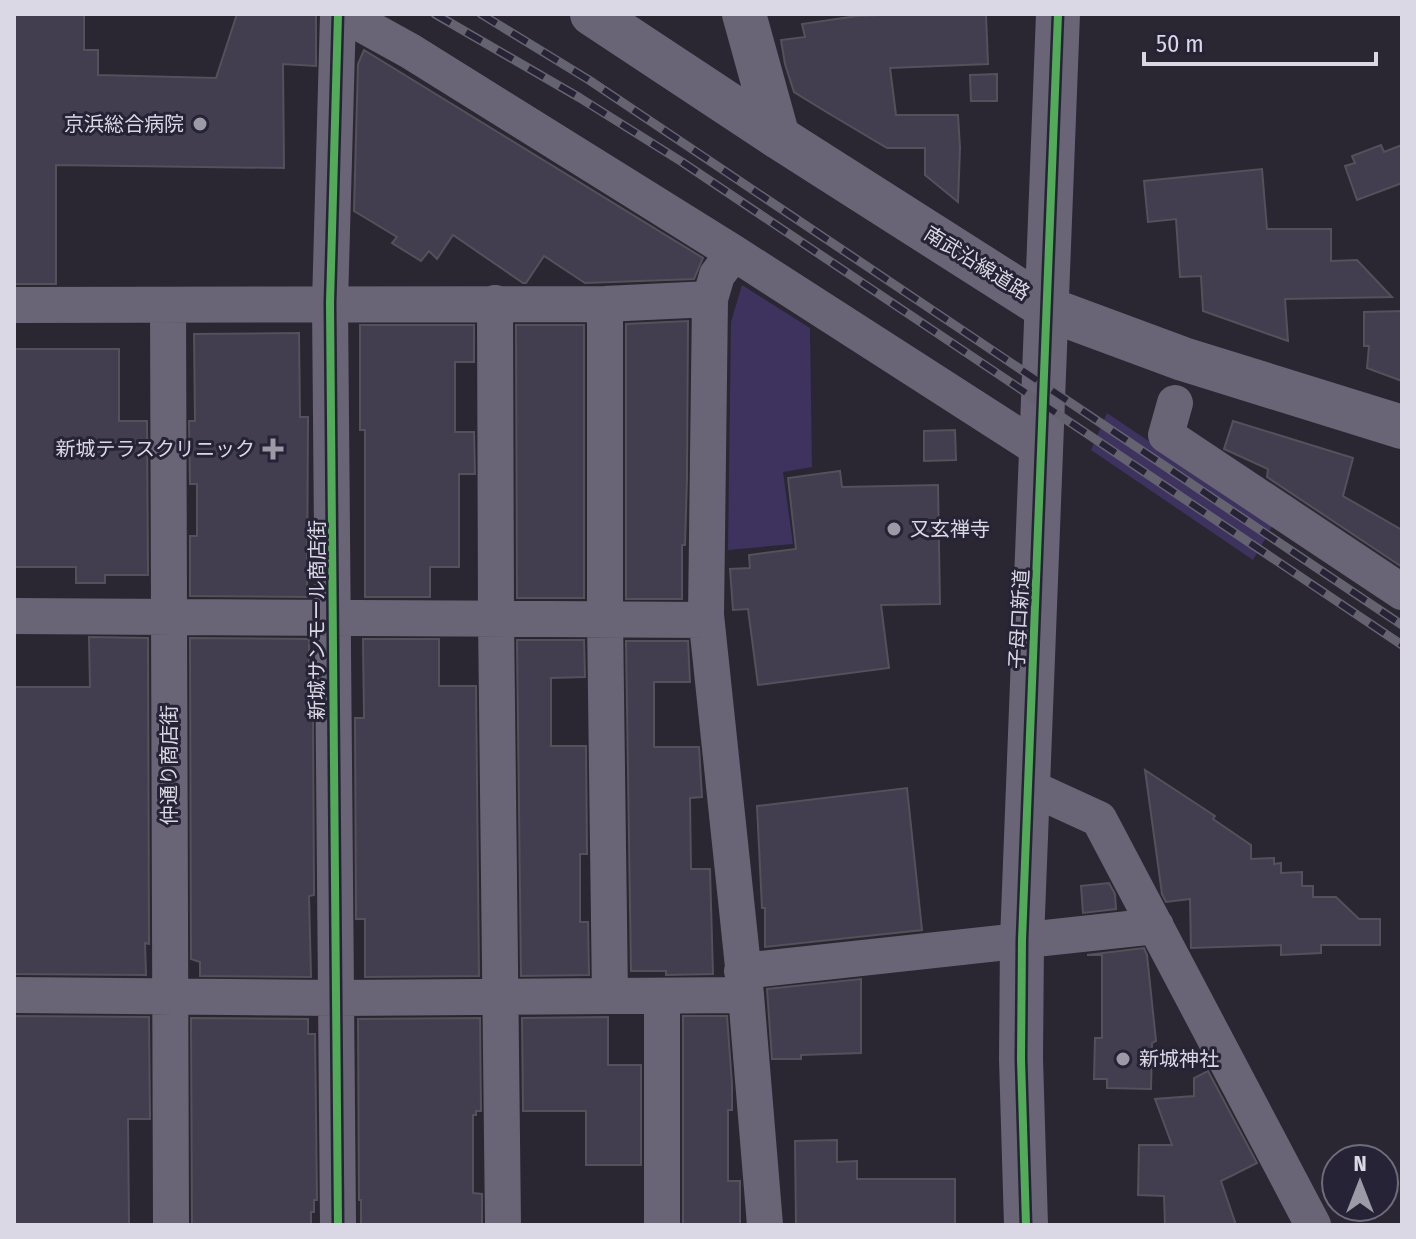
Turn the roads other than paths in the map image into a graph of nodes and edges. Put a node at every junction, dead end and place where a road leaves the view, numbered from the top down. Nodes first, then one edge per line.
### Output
1 (340, 14) edge
2 (592, 14) edge
3 (744, 14) edge
4 (1058, 14) edge
5 (778, 137) junction
6 (734, 253) junction
7 (710, 299) junction
8 (330, 303) junction
9 (495, 303) junction
10 (605, 304) junction
11 (14, 305) edge
12 (168, 305) junction
13 (1048, 309) junction
14 (1175, 403) dead end
15 (1402, 427) edge
16 (1042, 451) junction
17 (1402, 592) edge
18 (14, 616) edge
19 (169, 616) junction
20 (333, 617) junction
21 (496, 617) junction
22 (605, 618) junction
23 (706, 620) junction
24 (1027, 786) junction
25 (1156, 926) junction
26 (1022, 940) junction
27 (744, 983) junction
28 (14, 995) edge
29 (170, 996) junction
30 (610, 996) junction
31 (662, 996) junction
32 (502, 997) junction
33 (336, 998) junction
34 (171, 1225) edge
35 (338, 1225) edge
36 (503, 1225) edge
37 (662, 1225) edge
38 (765, 1225) edge
39 (1026, 1225) edge
40 (1313, 1225) edge

1 - 6 street
1 - 8 street, 新城サンモール商店街
2 - 5 street, 南武沿線道路
3 - 5 street
4 - 13 street, 子母口新道
5 - 13 street, 南武沿線道路
6 - 7 street
6 - 16 street
7 - 10 street
7 - 23 street
8 - 9 street
8 - 12 street
8 - 20 street, 新城サンモール商店街
9 - 10 street
9 - 21 street
10 - 22 street
11 - 12 street
12 - 19 street, 仲通り商店街
13 - 15 street, 南武沿線道路
13 - 16 street, 子母口新道
14 - 17 street
16 - 24 street, 子母口新道
18 - 19 street
19 - 20 street
19 - 29 street, 仲通り商店街
20 - 21 street
20 - 33 street, 新城サンモール商店街
21 - 22 street
21 - 32 street
22 - 23 street
22 - 30 street
23 - 27 street
24 - 25 street
24 - 26 street, 子母口新道
25 - 26 street
25 - 40 street
26 - 27 street
26 - 39 street, 子母口新道
27 - 31 street
27 - 38 street
28 - 29 street
29 - 33 street
29 - 34 street, 仲通り商店街
30 - 31 street
30 - 32 street
31 - 37 street
32 - 33 street
32 - 36 street
33 - 35 street, 新城サンモール商店街

